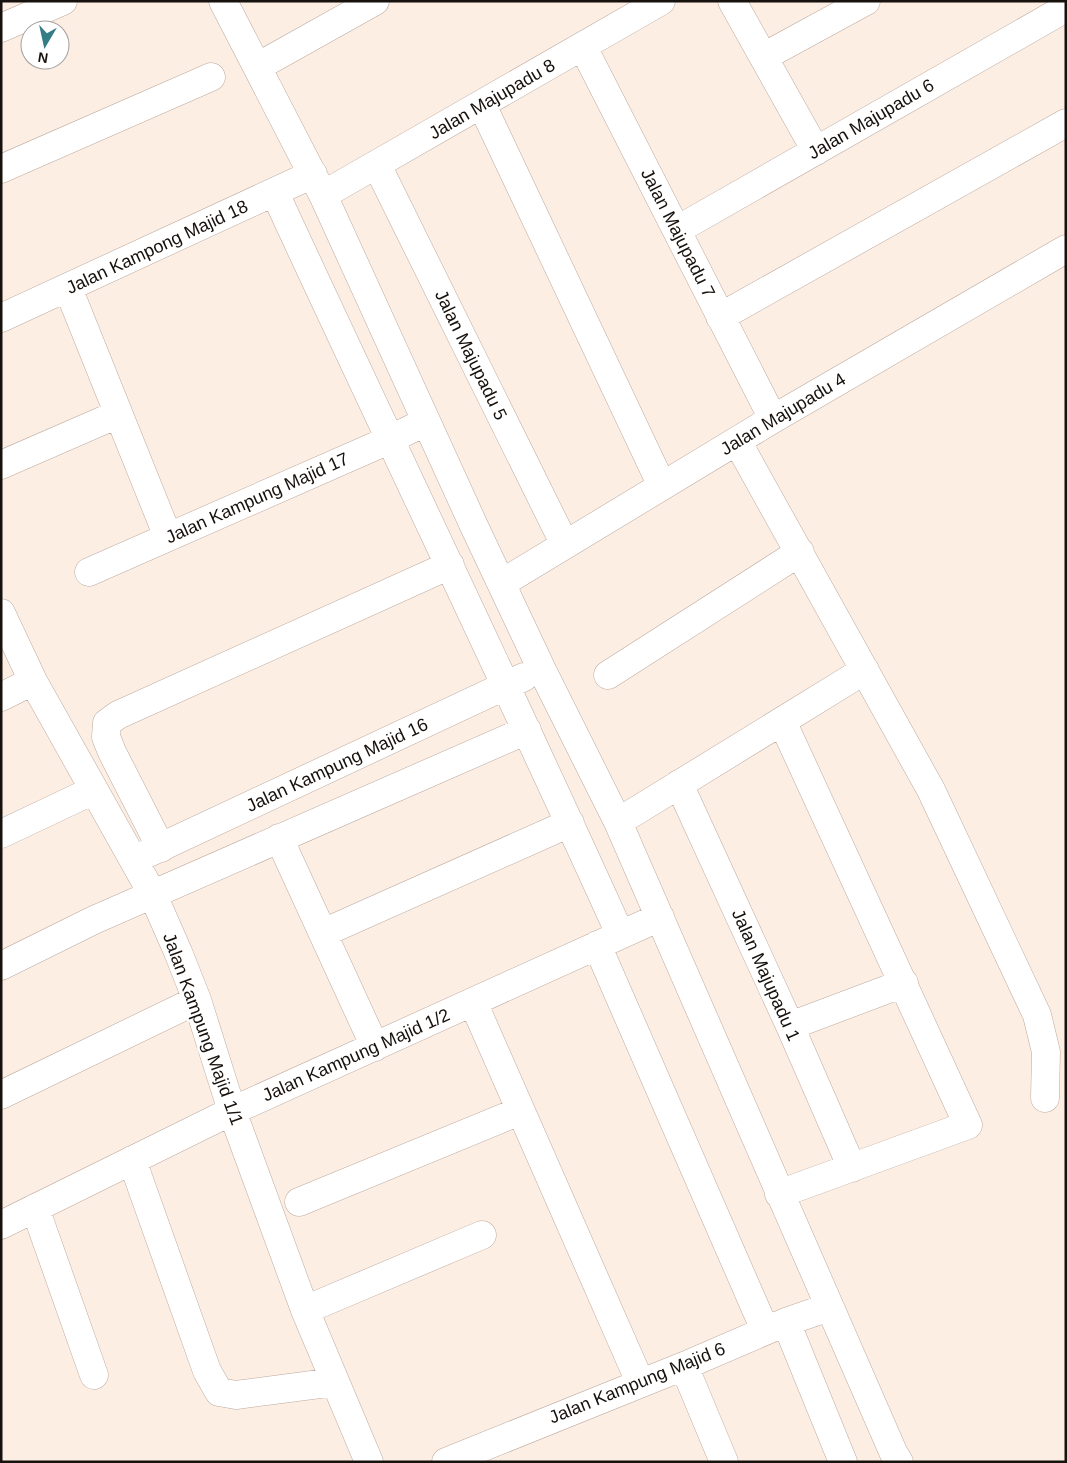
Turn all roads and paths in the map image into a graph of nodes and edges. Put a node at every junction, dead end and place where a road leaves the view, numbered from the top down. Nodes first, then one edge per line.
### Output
1 (63, 1) edge
2 (223, 1) edge
3 (375, 1) edge
4 (661, 1) edge
5 (732, 1) edge
6 (866, 1) edge
7 (1066, 8) edge
8 (1, 28) edge
9 (583, 46) junction
10 (765, 56) junction
11 (257, 67) junction
12 (211, 77) dead end
13 (482, 105) junction
14 (1066, 123) edge
15 (816, 151) junction
16 (377, 165) junction
17 (1, 170) edge
18 (318, 185) junction
19 (274, 193) junction
20 (677, 230) junction
21 (1066, 249) edge
22 (68, 288) junction
23 (720, 317) junction
24 (1, 318) edge
25 (118, 414) junction
26 (773, 419) junction
27 (425, 422) junction
28 (390, 440) junction
29 (737, 441) junction
30 (1, 465) edge
31 (662, 486) junction
32 (168, 537) junction
33 (565, 544) junction
34 (800, 552) junction
35 (450, 565) junction
36 (89, 572) dead end
37 (502, 583) junction
38 (1, 613) edge
39 (542, 670) junction
40 (865, 670) junction
41 (608, 675) dead end
42 (33, 681) junction
43 (507, 684) junction
44 (1, 698) edge
45 (782, 721) junction
46 (527, 730) junction
47 (679, 784) junction
48 (94, 790) junction
49 (618, 822) junction
50 (570, 823) junction
51 (1, 834) edge
52 (280, 838) junction
53 (161, 848) junction
54 (132, 860) junction
55 (153, 895) junction
56 (660, 917) junction
57 (322, 933) junction
58 (608, 940) junction
59 (1, 966) edge
60 (904, 983) junction
61 (197, 1000) junction
62 (473, 1002) junction
63 (790, 1026) junction
64 (374, 1047) junction
65 (1, 1095) edge
66 (1045, 1098) dead end
67 (232, 1111) junction
68 (520, 1111) junction
69 (132, 1160) junction
70 (852, 1168) junction
71 (779, 1194) junction
72 (299, 1202) dead end
73 (34, 1208) junction
74 (1, 1225) edge
75 (482, 1235) dead end
76 (829, 1307) junction
77 (305, 1310) junction
78 (775, 1326) junction
79 (684, 1366) junction
80 (94, 1375) dead end
81 (335, 1382) junction
82 (640, 1382) junction
83 (369, 1462) edge
84 (446, 1462) edge
85 (724, 1462) edge
86 (843, 1462) edge
87 (899, 1462) edge

1 - 8 street
2 - 11 street
3 - 11 street
4 - 9 street, Jalan Majupadu 8
5 - 10 street
6 - 10 street
7 - 15 street, Jalan Majupadu 6
9 - 13 street, Jalan Majupadu 8
9 - 20 street, Jalan Majupadu 7
10 - 15 street
11 - 18 street
12 - 17 street
13 - 16 street, Jalan Majupadu 8
13 - 31 street
14 - 23 street
15 - 20 street, Jalan Majupadu 6
16 - 18 street, Jalan Majupadu 8
16 - 33 street, Jalan Majupadu 5
18 - 19 street, Jalan Kampong Majid 18
18 - 27 street
19 - 22 street, Jalan Kampong Majid 18
19 - 28 street
20 - 23 street, Jalan Majupadu 7
21 - 26 street, Jalan Majupadu 4
22 - 24 street, Jalan Kampong Majid 18
22 - 25 street
23 - 26 street, Jalan Majupadu 7
25 - 30 street
25 - 32 street
26 - 29 street, Jalan Majupadu 4
27 - 28 street, Jalan Kampung Majid 17
27 - 37 street
28 - 32 street, Jalan Kampung Majid 17
28 - 35 street
29 - 31 street, Jalan Majupadu 4
29 - 34 street
31 - 33 street, Jalan Majupadu 4
32 - 36 street, Jalan Kampung Majid 17
33 - 37 street, Jalan Majupadu 4
34 - 40 street
34 - 41 street
35 - 43 street
35 - 53 street
37 - 39 street
38 - 42 street, Jalan Kampung Majid 1/1
39 - 43 street, Jalan Kampung Majid 16
39 - 49 street
40 - 45 street
40 - 66 street
42 - 44 street
42 - 48 street, Jalan Kampung Majid 1/1
43 - 46 street
43 - 53 street, Jalan Kampung Majid 16
45 - 47 street
45 - 60 street
46 - 50 street
46 - 52 street
47 - 49 street
47 - 63 street, Jalan Majupadu 1
48 - 51 street
48 - 54 street, Jalan Kampung Majid 1/1
49 - 56 street
50 - 57 street
50 - 58 street
52 - 55 street
52 - 57 street
53 - 54 street, Jalan Kampung Majid 16
54 - 55 street, Jalan Kampung Majid 1/1
55 - 59 street
55 - 61 street, Jalan Kampung Majid 1/1
56 - 58 street, Jalan Kampung Majid 1/2
56 - 71 street
57 - 64 street
58 - 62 street, Jalan Kampung Majid 1/2
58 - 78 street
60 - 63 street
60 - 70 street
61 - 65 street
61 - 67 street, Jalan Kampung Majid 1/1
62 - 64 street, Jalan Kampung Majid 1/2
62 - 68 street
63 - 70 street, Jalan Majupadu 1
64 - 67 street, Jalan Kampung Majid 1/2
67 - 69 street, Jalan Kampung Majid 1/2
67 - 77 street, Jalan Kampung Majid 1/1
68 - 72 street
68 - 82 street
69 - 73 street, Jalan Kampung Majid 1/2
69 - 81 street
70 - 71 street
71 - 76 street
73 - 74 street, Jalan Kampung Majid 1/2
73 - 80 street
75 - 77 street
76 - 78 street, Jalan Kampung Majid 6
76 - 87 street
77 - 81 street, Jalan Kampung Majid 1/1
78 - 79 street, Jalan Kampung Majid 6
78 - 86 street
79 - 82 street, Jalan Kampung Majid 6
79 - 85 street
81 - 83 street, Jalan Kampung Majid 1/1
82 - 84 street, Jalan Kampung Majid 6

